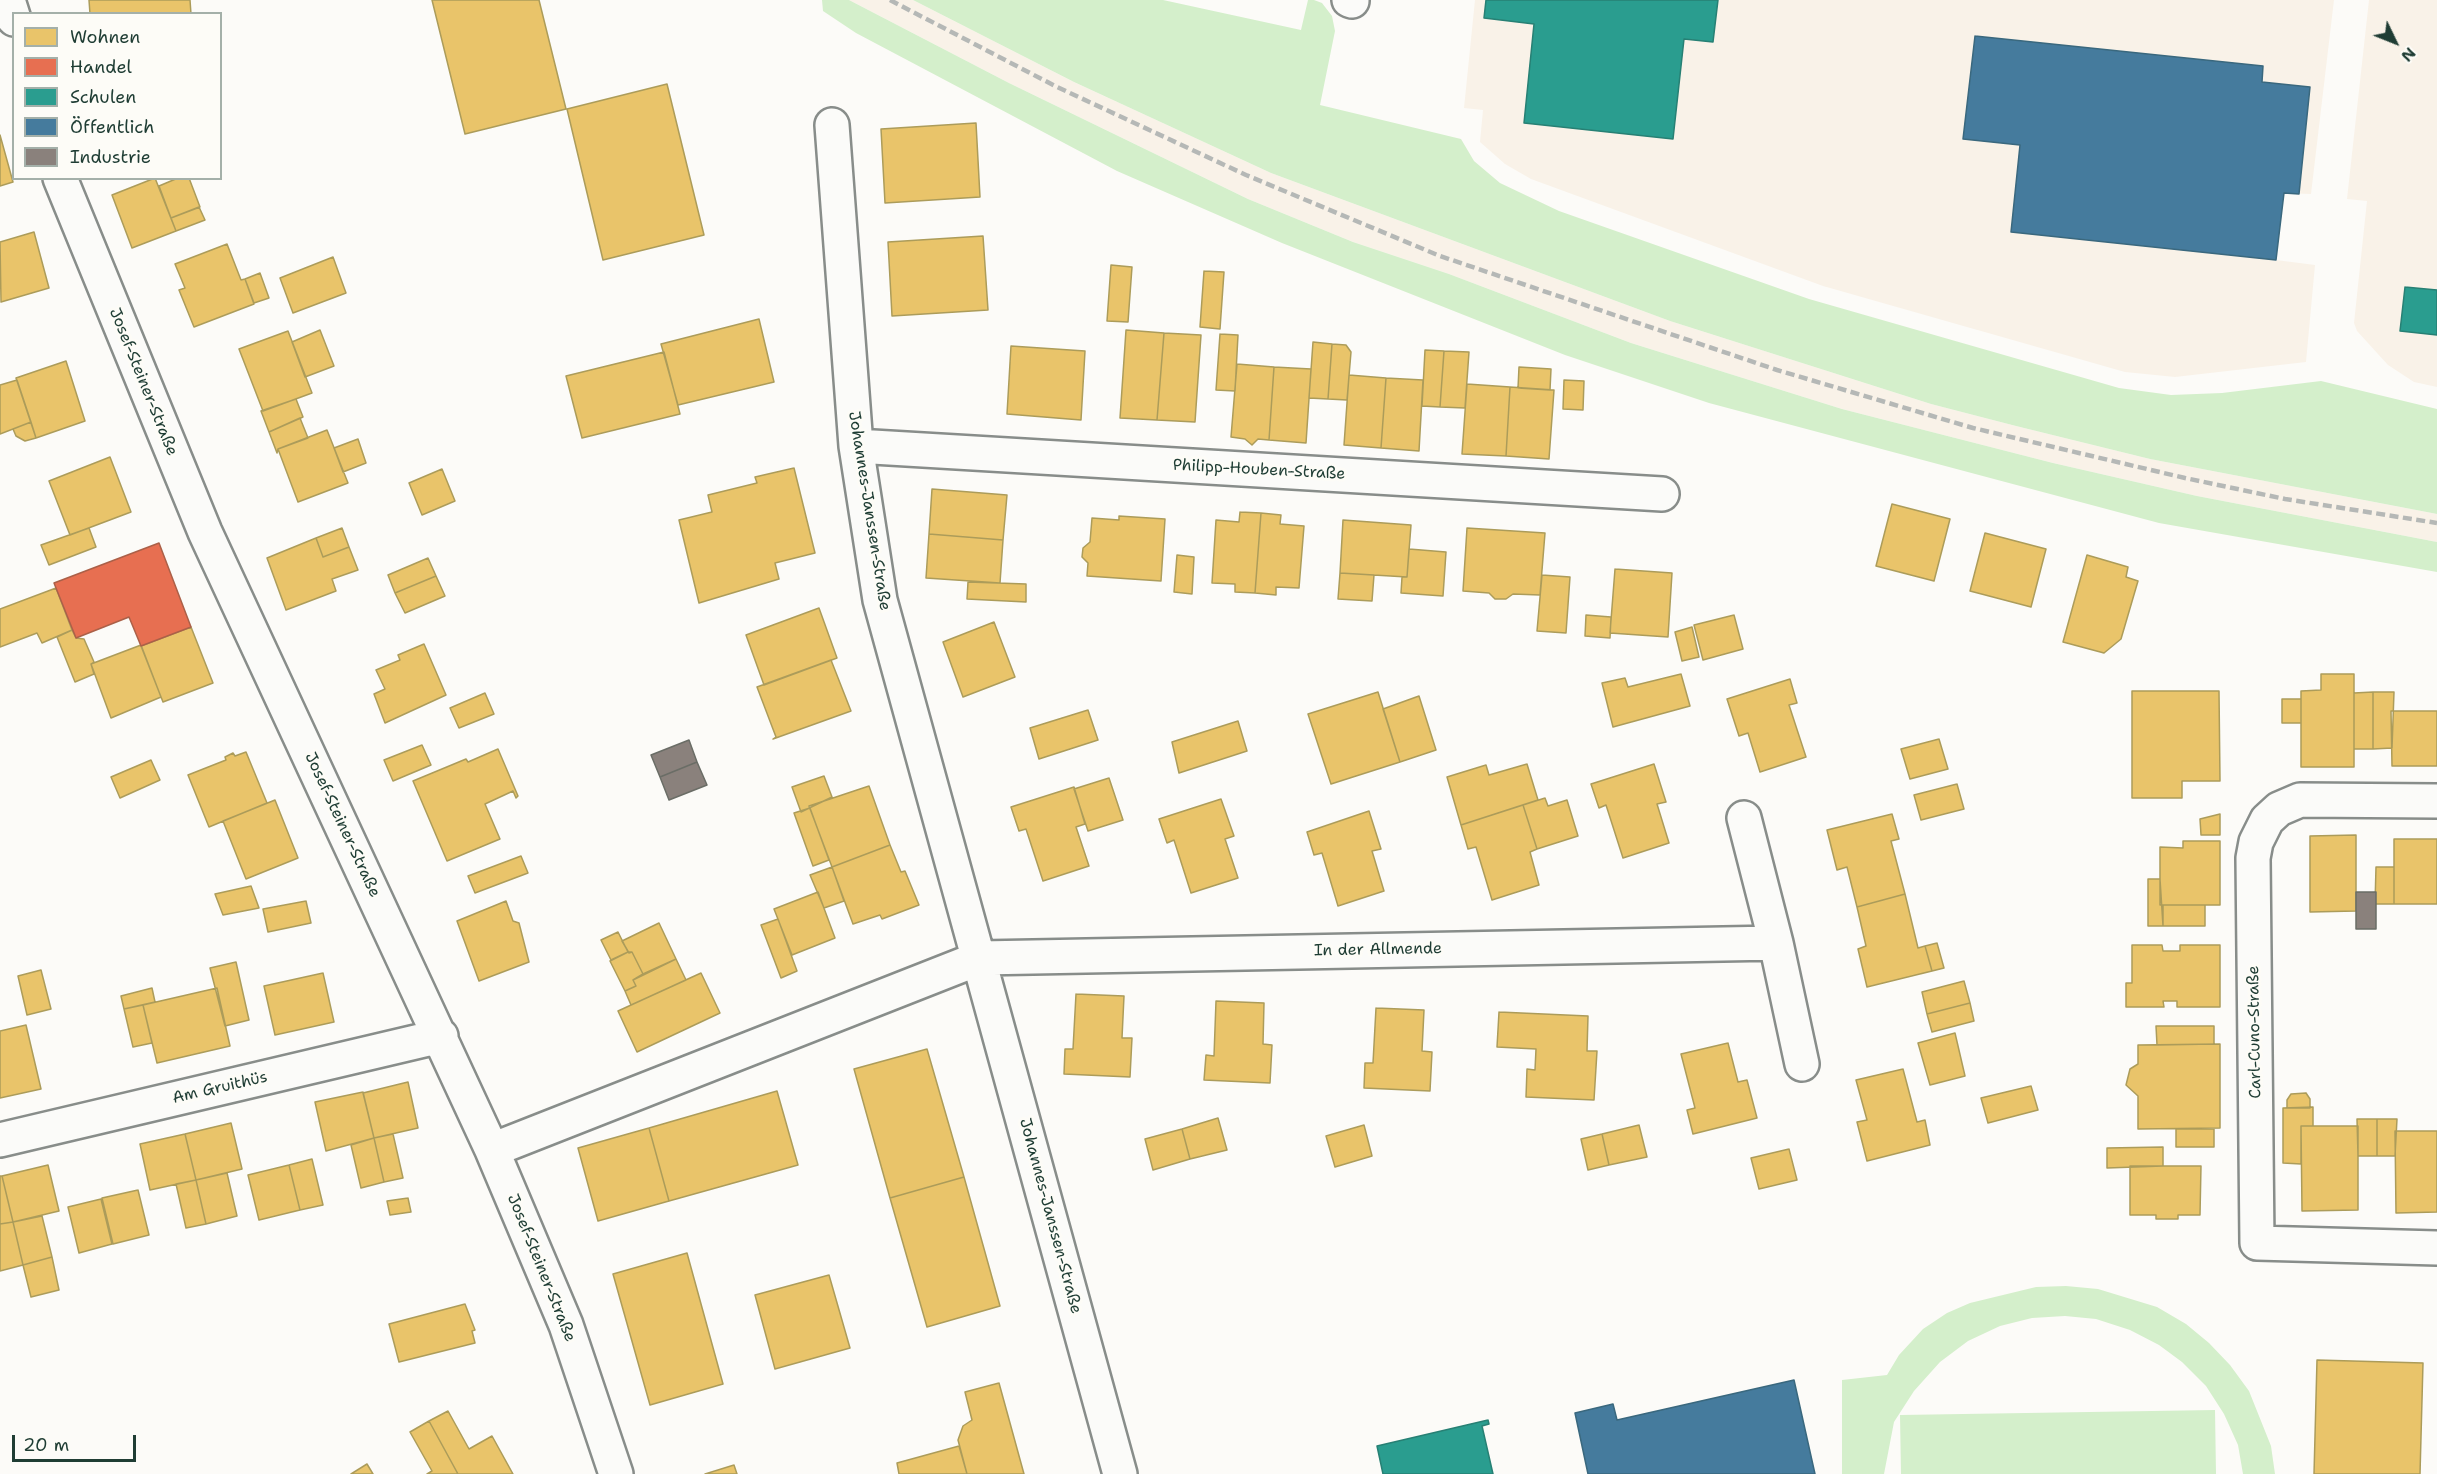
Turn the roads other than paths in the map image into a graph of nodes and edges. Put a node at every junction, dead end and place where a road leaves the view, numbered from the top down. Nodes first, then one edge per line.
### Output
1 (832, 125) dead end
2 (61, 180) edge
3 (856, 446) junction
4 (1662, 494) dead end
5 (2437, 801) edge
6 (1744, 818) dead end
7 (1776, 943) junction
8 (980, 958) junction
9 (441, 1036) junction
10 (1802, 1064) dead end
11 (0, 1140) edge
12 (492, 1150) junction
13 (2437, 1248) edge
14 (616, 1474) edge
15 (1120, 1474) edge

1 - 3 street, Johannes-Janssen-Straße
2 - 9 street, Josef-Steiner-Straße
3 - 4 street, Philipp-Houben-Straße
3 - 8 street, Johannes-Janssen-Straße
5 - 13 street, Carl-Cuno-Straße
6 - 7 street
7 - 8 street, In der Allmende
7 - 10 street
8 - 12 street
8 - 15 street, Johannes-Janssen-Straße
9 - 11 street, Am Gruithüs
9 - 12 street, Josef-Steiner-Straße
12 - 14 street, Josef-Steiner-Straße

